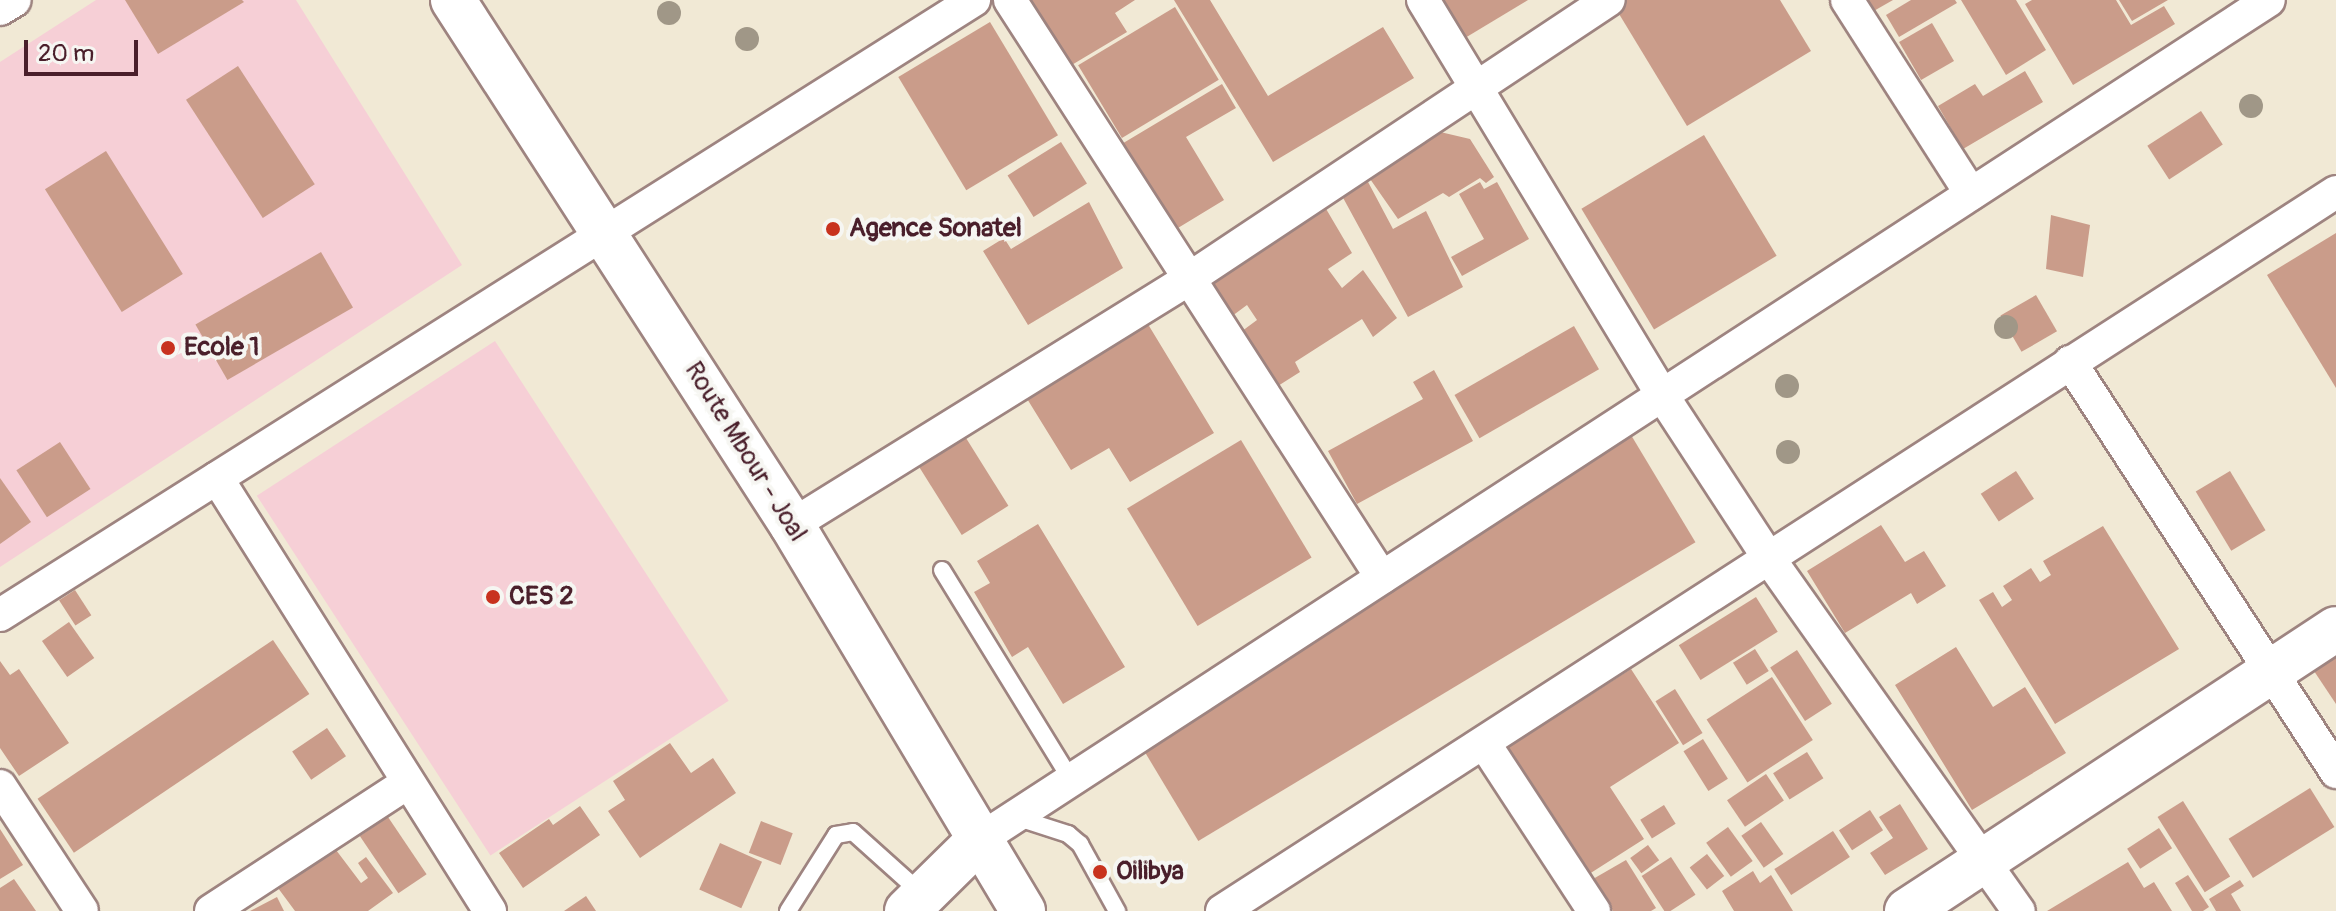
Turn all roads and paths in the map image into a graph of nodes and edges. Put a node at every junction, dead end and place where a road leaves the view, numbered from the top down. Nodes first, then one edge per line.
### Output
1 (15, 0) edge
2 (453, 0) edge
3 (974, 0) edge
4 (1010, 0) edge
5 (1423, 0) edge
6 (1609, 0) edge
7 (1847, 0) edge
8 (2257, 3) edge
9 (0, 9) edge
10 (1478, 84) junction
11 (2336, 192) edge
12 (1971, 194) junction
13 (607, 235) junction
14 (1193, 276) junction
15 (2070, 362) junction
16 (1662, 395) junction
17 (217, 478) junction
18 (792, 525) junction
19 (1768, 557) junction
20 (942, 570) dead end
21 (1382, 578) junction
22 (0, 615) edge
23 (2336, 629) edge
24 (2273, 670) junction
25 (1484, 743) junction
26 (2336, 772) edge
27 (1071, 780) junction
28 (407, 783) junction
29 (0, 786) edge
30 (996, 829) junction
31 (1986, 859) junction
32 (914, 902) edge
33 (82, 911) edge
34 (211, 911) edge
35 (490, 911) edge
36 (788, 911) edge
37 (1023, 911) edge
38 (1117, 911) edge
39 (1222, 911) edge
40 (1594, 911) edge
41 (1907, 911) edge
42 (2019, 911) edge

1 - 9 street
2 - 13 main road, Route Mbour - Joal
3 - 13 street
4 - 14 street
5 - 10 street
6 - 10 street
7 - 12 street
8 - 12 street
10 - 14 street
10 - 16 street
11 - 15 street
12 - 16 street
13 - 17 street
13 - 18 main road, Route Mbour - Joal
14 - 18 street
14 - 21 street
15 - 19 street
15 - 24 street
16 - 19 street
16 - 21 street
17 - 22 street
17 - 28 street
18 - 30 main road, Route Mbour - Joal
19 - 25 street
19 - 31 street
20 - 27 lane
21 - 27 street
23 - 24 main road
24 - 26 street
24 - 31 main road
25 - 39 street
25 - 40 street
27 - 30 street
28 - 34 street
28 - 35 street
29 - 33 street
30 - 32 main road
30 - 37 main road, Route Mbour - Joal
30 - 38 lane
31 - 41 main road
31 - 42 street
32 - 36 lane

